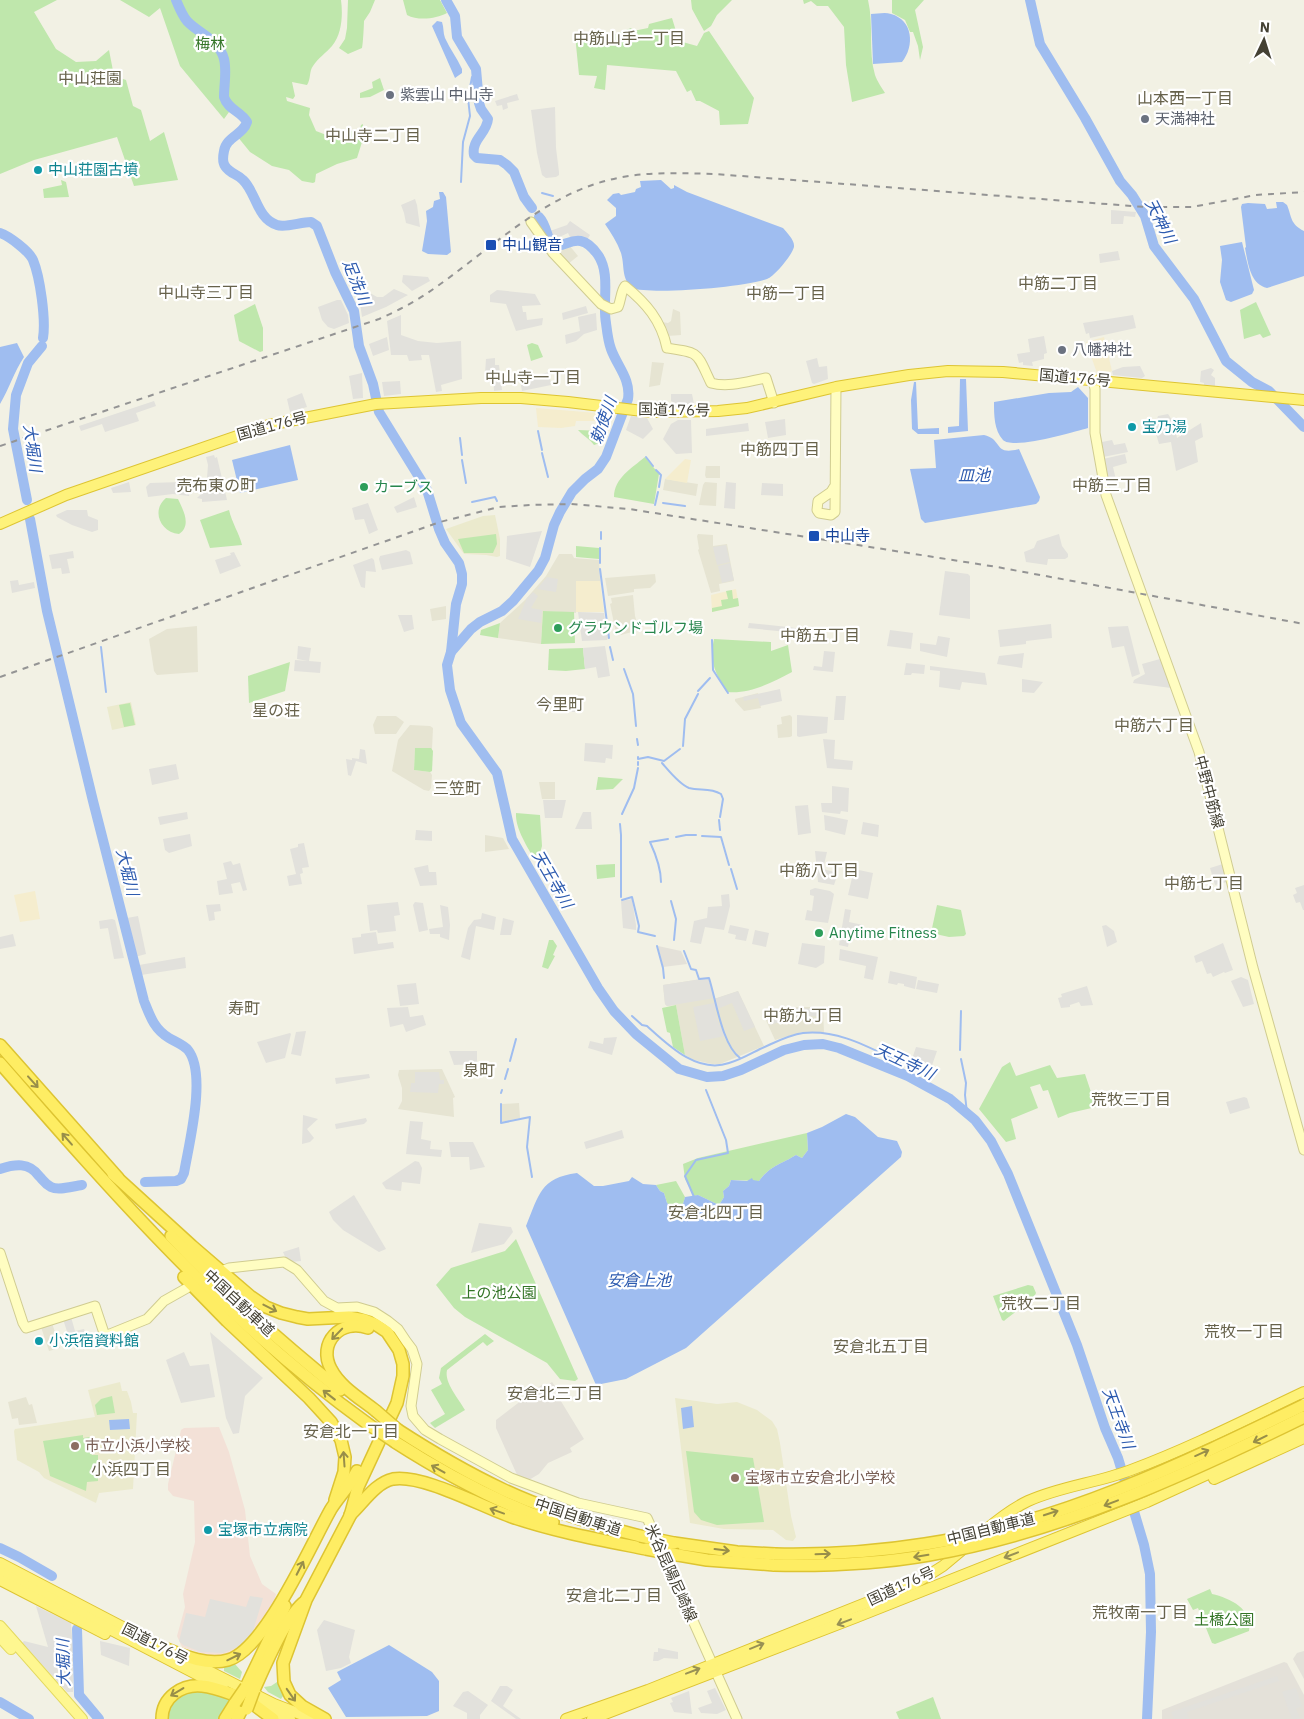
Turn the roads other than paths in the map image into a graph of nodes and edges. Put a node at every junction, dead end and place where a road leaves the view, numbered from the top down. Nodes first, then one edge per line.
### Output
1 (531, 222) dead end
2 (1093, 380) junction
3 (836, 387) junction
4 (1304, 400) edge
5 (774, 403) junction
6 (834, 486) dead end
7 (0, 524) edge
8 (0, 1045) edge
9 (0, 1063) edge
10 (1304, 1150) edge
11 (85, 1160) junction
12 (114, 1174) junction
13 (0, 1253) edge
14 (224, 1270) dead end
15 (188, 1288) dead end
16 (1304, 1385) edge
17 (1304, 1392) edge
18 (1304, 1405) edge
19 (373, 1417) junction
20 (1304, 1418) edge
21 (1304, 1430) edge
22 (1304, 1438) edge
23 (1143, 1465) junction
24 (1147, 1502) junction
25 (333, 1506) junction
26 (350, 1516) junction
27 (646, 1549) junction
28 (0, 1558) edge
29 (774, 1560) junction
30 (0, 1563) edge
31 (0, 1572) edge
32 (0, 1580) edge
33 (288, 1592) junction
34 (306, 1600) junction
35 (0, 1626) edge
36 (137, 1634) junction
37 (0, 1637) edge
38 (126, 1637) junction
39 (154, 1644) junction
40 (261, 1666) junction
41 (714, 1668) junction
42 (244, 1702) edge
43 (74, 1719) edge
44 (82, 1719) edge
45 (162, 1719) edge
46 (225, 1719) edge
47 (230, 1719) edge
48 (237, 1719) edge
49 (273, 1719) edge
50 (290, 1719) edge
51 (313, 1719) edge
52 (325, 1719) edge
53 (566, 1719) edge
54 (592, 1719) edge
55 (737, 1719) edge

1 - 5 main road
2 - 3 highway, 国道176号
2 - 4 highway, 国道176号
2 - 10 main road, 中野中筋線
3 - 5 highway, 国道176号
3 - 6 main road
5 - 7 highway, 国道176号
8 -> 12 highway, 中国自動車道
11 -> 9 highway, 中国自動車道
19 -> 11 highway, 中国自動車道
25 -> 11 highway
12 - 19 highway, 中国自動車道
12 -> 26 highway
13 - 15 main road
14 - 41 main road, 米谷昆陽尼崎線
16 - 23 highway
17 - 23 highway, 国道176号
29 -> 18 highway, 中国自動車道, bridge
25 -> 19 highway
27 -> 19 highway, 中国自動車道, bridge
19 -> 29 highway, 中国自動車道, bridge
20 -> 29 highway, 中国自動車道, bridge
21 - 24 highway, 国道176号
22 - 24 highway
41 -> 23 highway, 国道176号
24 -> 41 highway, 国道176号
33 -> 25 highway
27 -> 26 highway
26 - 34 highway
27 - 29 highway, 中国自動車道, bridge
28 - 36 highway
30 - 36 highway, 国道176号
31 - 38 highway, 国道176号
32 - 38 highway
39 -> 33 highway
33 - 40 highway
34 - 40 highway
34 -> 52 highway
35 - 44 main road
36 - 39 highway, 国道176号
37 - 43 main road
38 - 42 highway, 国道176号
39 - 51 highway, 国道176号
40 - 42 highway
53 -> 41 highway, 国道176号
41 - 54 highway, 国道176号
41 - 55 main road, 米谷昆陽尼崎線
42 -> 45 highway
42 - 46 highway
42 - 47 highway
42 - 48 highway
42 - 49 highway
42 - 50 highway, 国道176号

